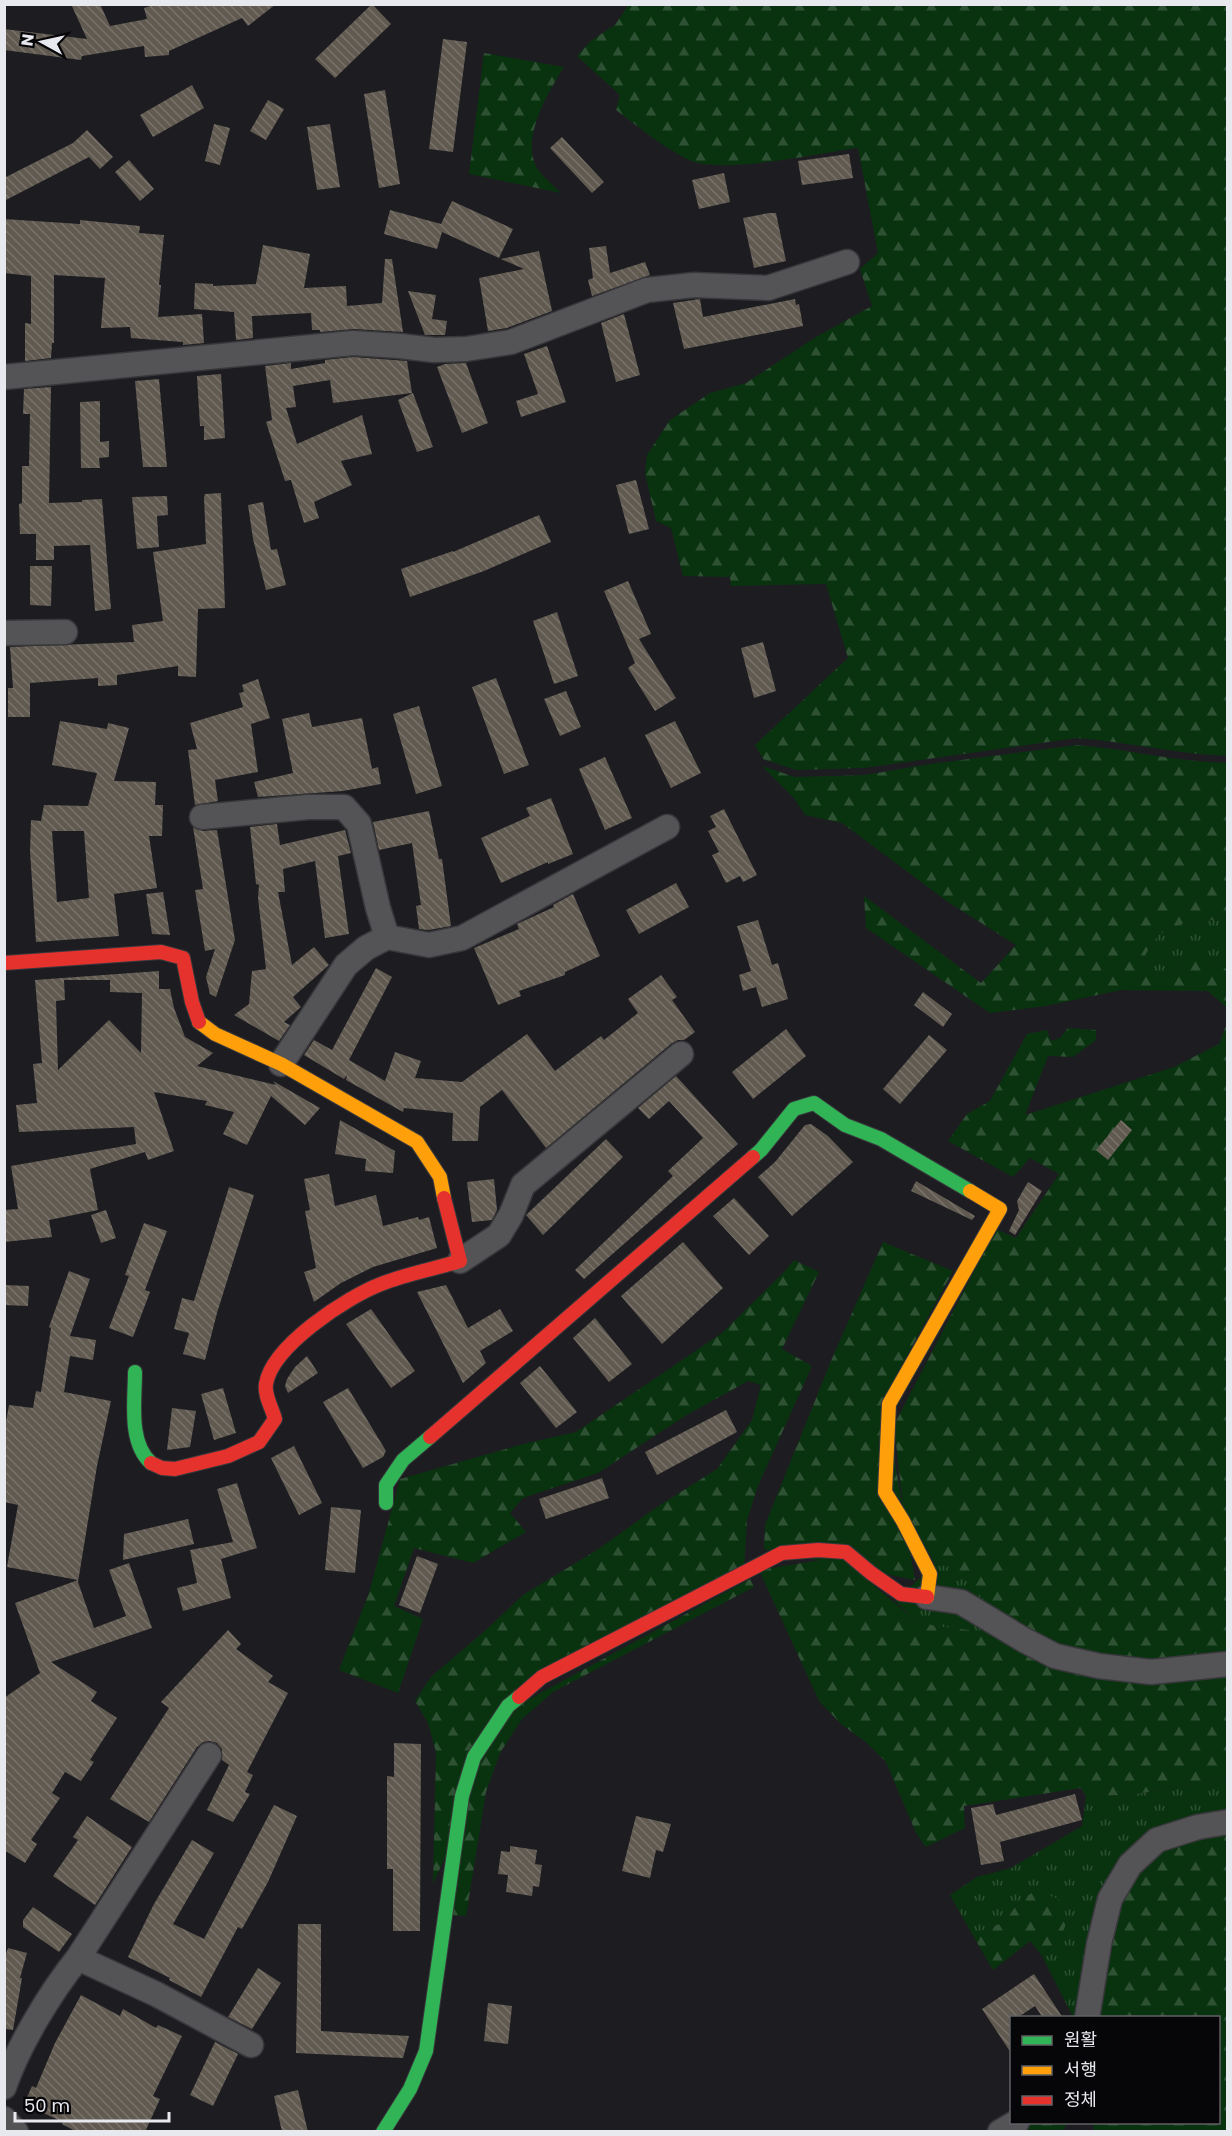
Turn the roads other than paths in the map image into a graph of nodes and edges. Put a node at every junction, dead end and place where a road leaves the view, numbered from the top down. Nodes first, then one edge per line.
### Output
1 (847, 262) dead end
2 (4, 376) edge
3 (65, 632) dead end
4 (4, 633) edge
5 (202, 817) dead end
6 (667, 827) dead end
7 (387, 937) junction
8 (4, 963) edge
9 (681, 1054) dead end
10 (281, 1064) junction
11 (460, 1261) junction
12 (135, 1372) dead end
13 (386, 1503) dead end
14 (927, 1597) junction
15 (1227, 1664) edge
16 (209, 1755) dead end
17 (1227, 1822) edge
18 (78, 1958) junction
19 (1087, 2016) edge
20 (251, 2045) dead end
21 (4, 2087) edge
22 (4, 2119) edge
23 (1014, 2124) edge
24 (16, 2132) edge
25 (383, 2132) edge
26 (1000, 2132) edge

1 - 2 street
3 - 4 street
5 - 7 street
6 - 7 street
7 - 10 street
8 - 10 street
9 - 11 street
10 - 11 street
11 - 12 street
13 - 14 street
14 - 15 street
14 - 25 street
16 - 18 street
17 - 19 street
18 - 20 street
18 - 21 street
22 - 24 street
23 - 26 street

